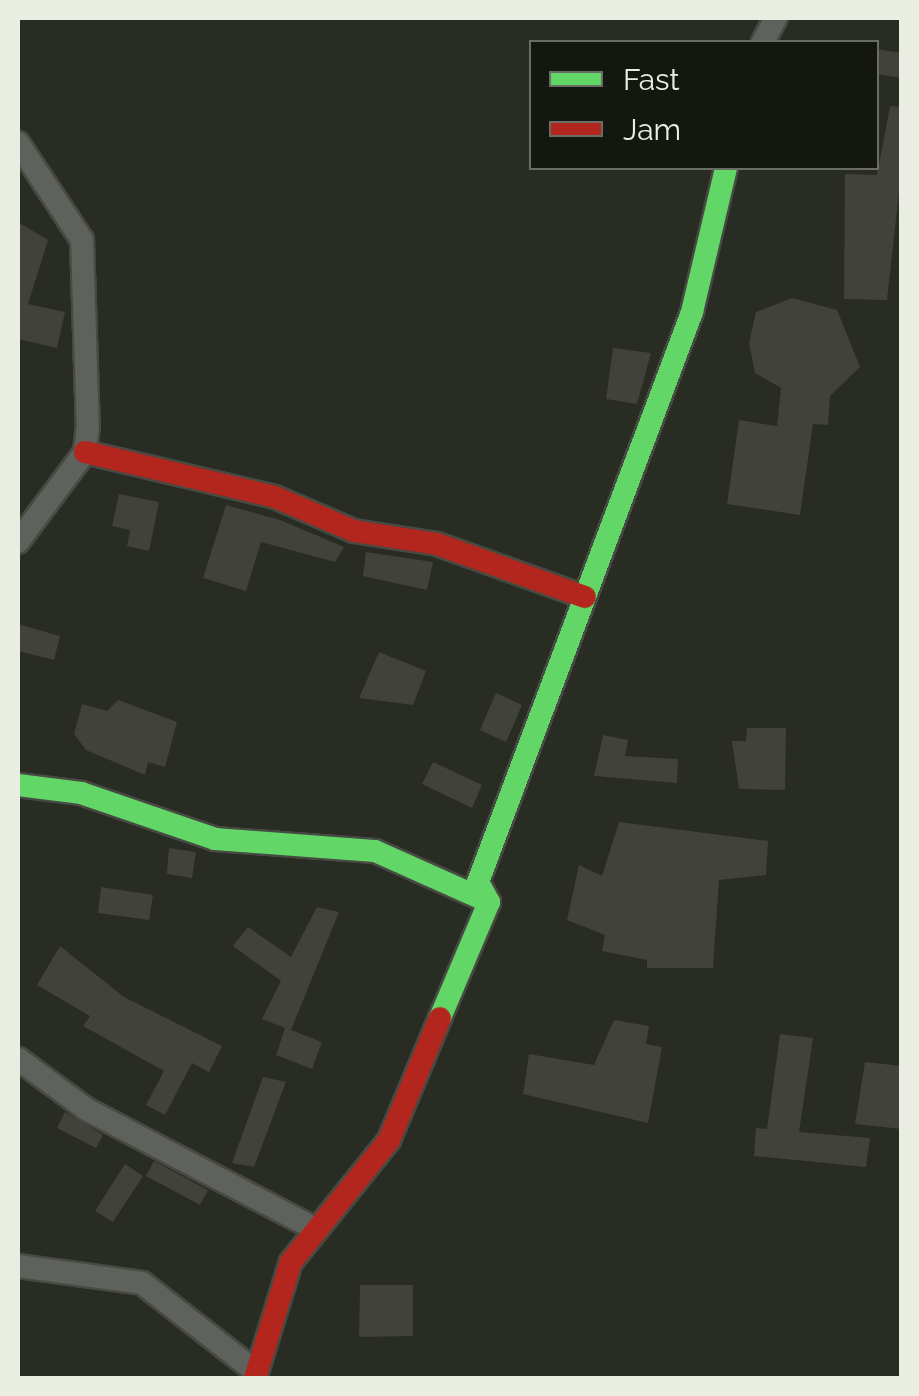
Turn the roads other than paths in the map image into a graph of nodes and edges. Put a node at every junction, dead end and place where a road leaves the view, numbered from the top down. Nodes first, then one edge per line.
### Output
1 (776, 18) edge
2 (764, 40) edge
3 (18, 143) edge
4 (726, 170) edge
5 (85, 452) junction
6 (18, 542) edge
7 (585, 597) junction
8 (18, 785) edge
9 (489, 902) junction
10 (18, 1059) edge
11 (312, 1227) junction
12 (18, 1266) edge
13 (255, 1375) edge

1 - 2 street
3 - 5 street
4 - 7 street
5 - 6 street
5 - 7 street
7 - 9 street
8 - 9 street
9 - 11 street
10 - 11 street
11 - 13 street
12 - 13 street

